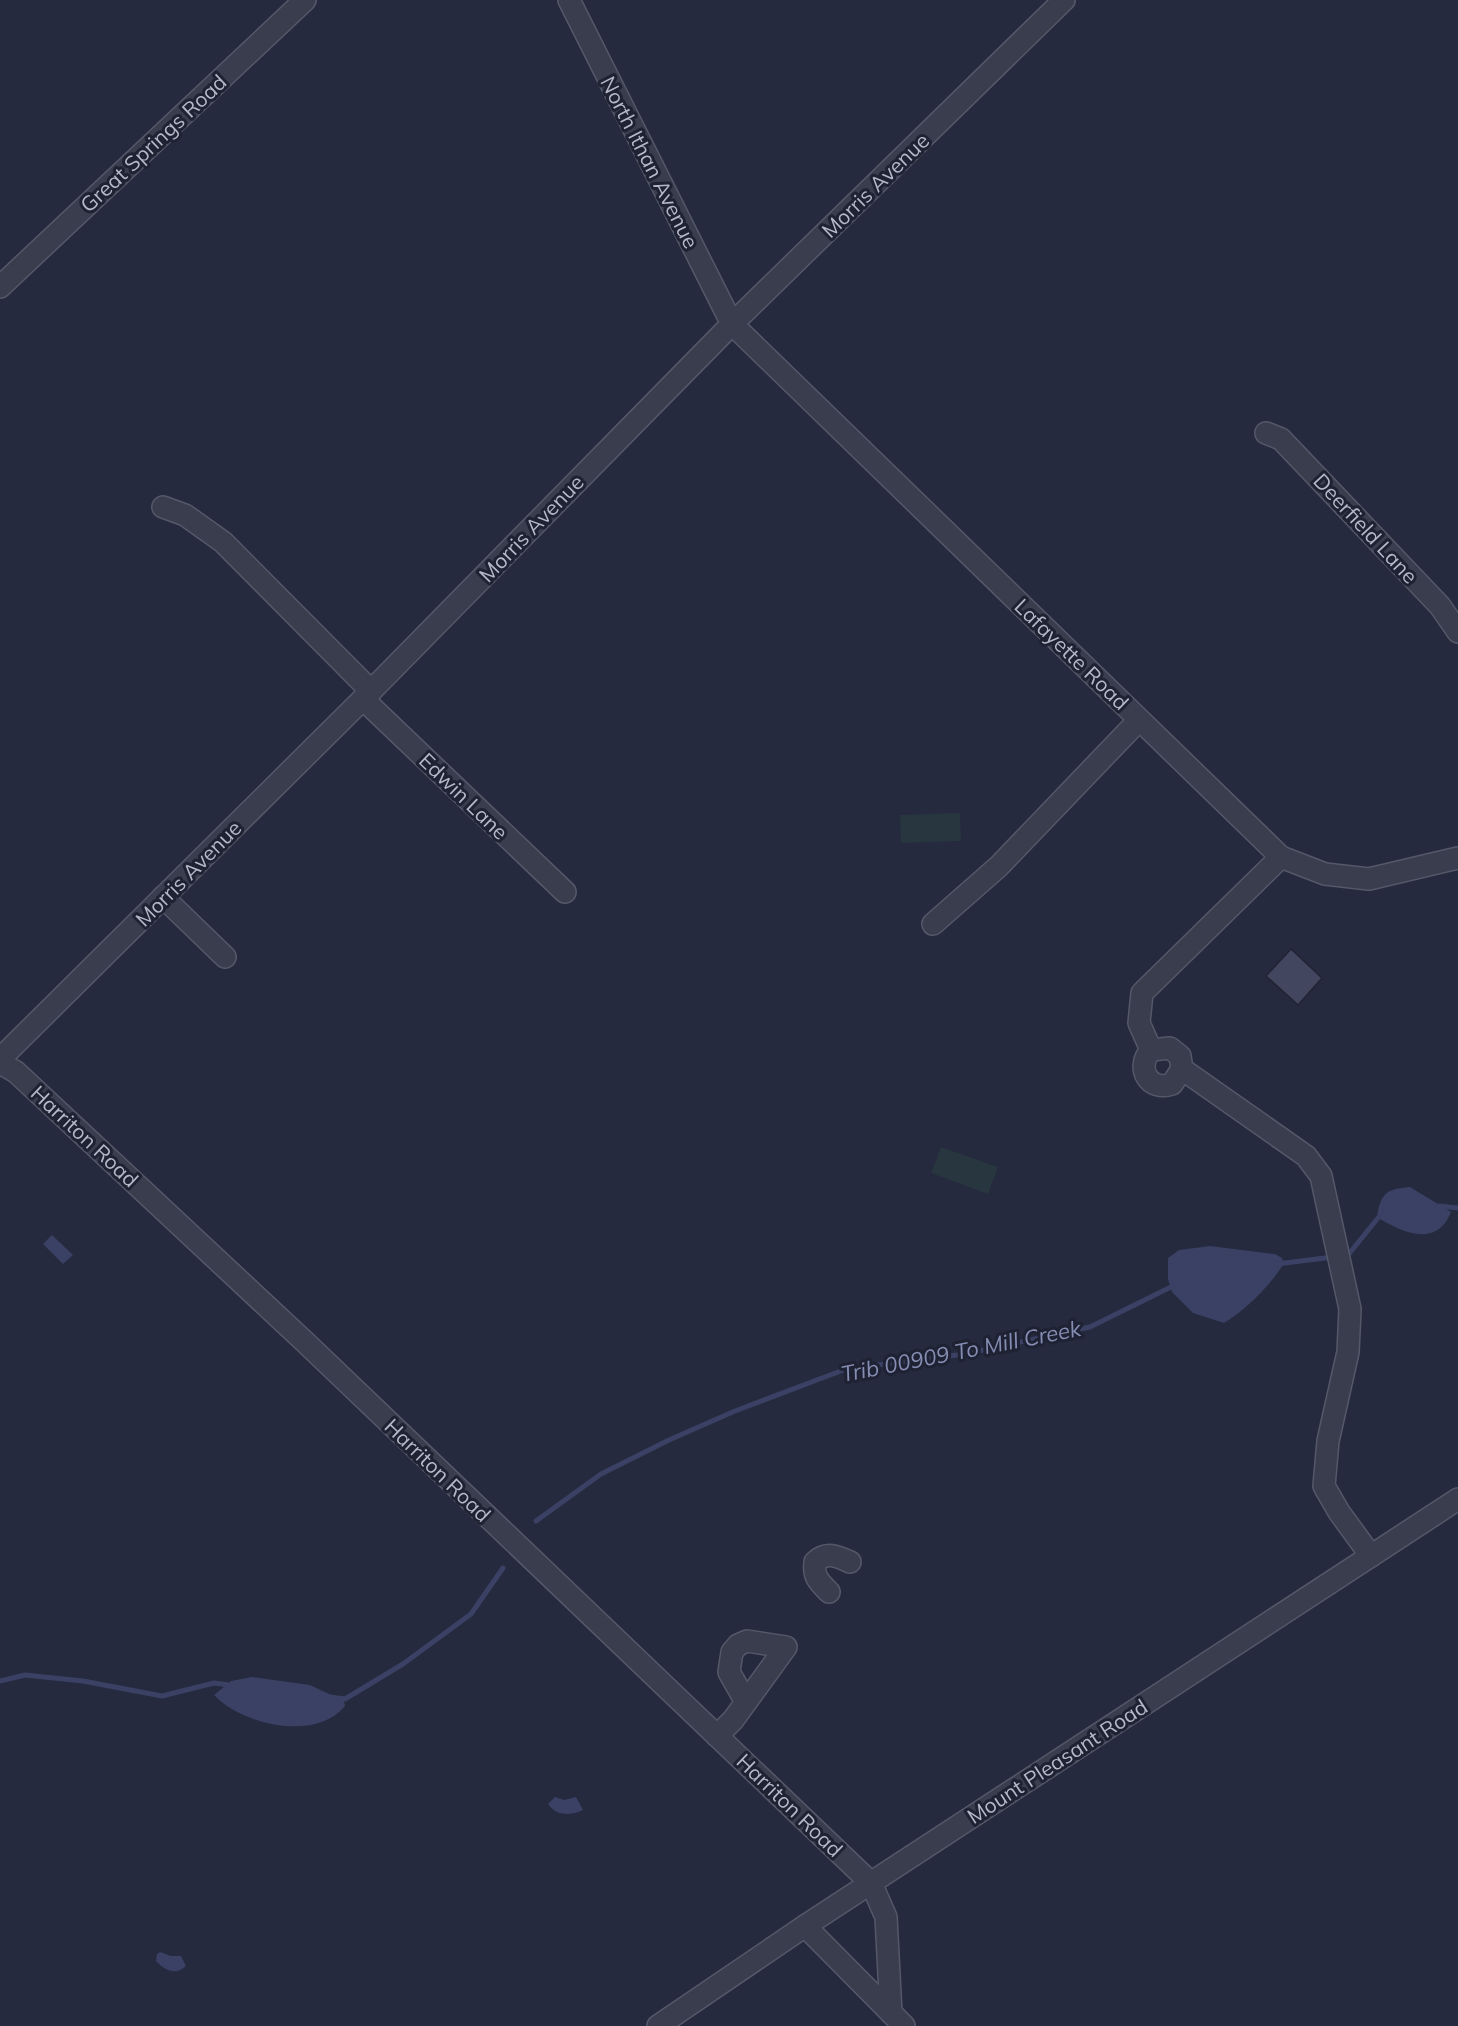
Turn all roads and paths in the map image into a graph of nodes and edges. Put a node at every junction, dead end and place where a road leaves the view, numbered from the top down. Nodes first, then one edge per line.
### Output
1 (305, 0) edge
2 (569, 0) edge
3 (1064, 0) edge
4 (0, 286) edge
5 (732, 324) junction
6 (1266, 433) dead end
7 (163, 507) dead end
8 (1458, 632) edge
9 (367, 695) junction
10 (1139, 720) junction
11 (1281, 857) junction
12 (1458, 858) edge
13 (565, 892) dead end
14 (163, 897) junction
15 (933, 924) dead end
16 (225, 957) dead end
17 (1151, 1050) junction
18 (0, 1061) edge
19 (1182, 1069) junction
20 (1458, 1499) edge
21 (1371, 1556) junction
22 (850, 1562) dead end
23 (829, 1592) dead end
24 (746, 1702) dead end
25 (717, 1736) junction
26 (872, 1883) junction
27 (805, 1926) junction
28 (898, 2019) edge
29 (658, 2026) edge

1 - 4 street, Great Springs Road
2 - 5 street, North Ithan Avenue
3 - 5 street, Morris Avenue
5 - 9 street, Morris Avenue
5 - 10 street, Lafayette Road
6 - 8 street, Deerfield Lane
7 - 9 street, Edwin Lane
9 - 13 street, Edwin Lane
9 - 14 street, Morris Avenue
10 - 11 street, Lafayette Road
10 - 15 street
11 - 12 street, Lafayette Road
11 - 17 street
14 - 16 street
14 - 18 street, Morris Avenue
17 - 19 street
17 - 19 street
18 - 25 street, Harriton Road
19 - 21 street
20 - 21 street, Mount Pleasant Road
21 - 26 street, Mount Pleasant Road
22 - 23 street
24 - 25 street
25 - 26 street, Harriton Road
26 - 27 street, Mount Pleasant Road
26 - 28 street
27 - 28 street
27 - 29 street, Mount Pleasant Road

